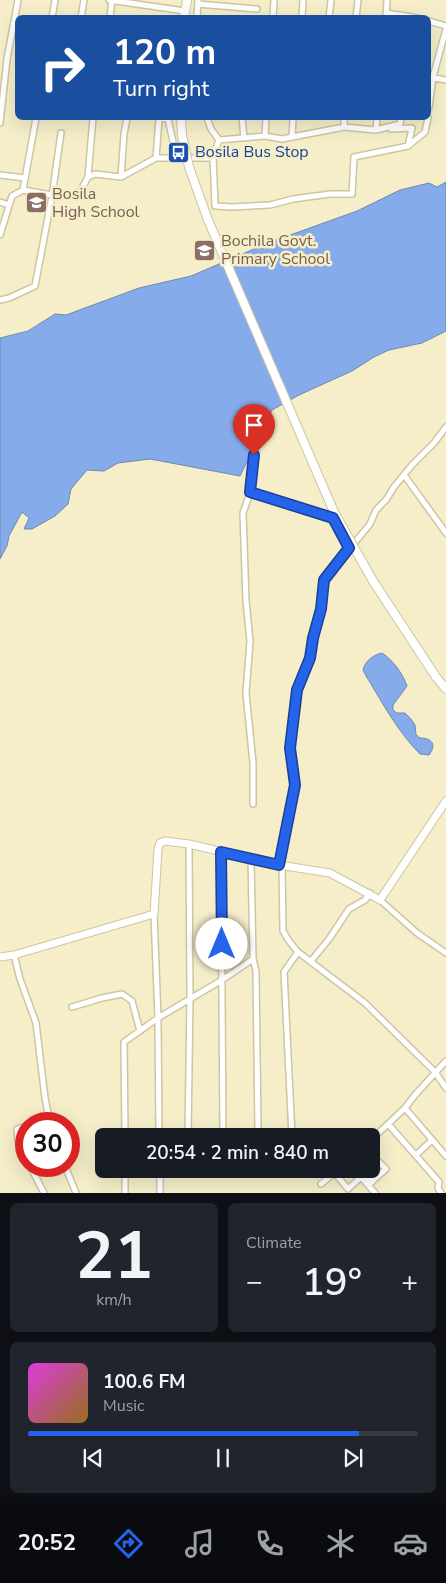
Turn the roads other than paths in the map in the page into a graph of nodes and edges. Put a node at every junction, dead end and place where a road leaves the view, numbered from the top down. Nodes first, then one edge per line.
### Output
1 (18, 0) edge
2 (55, 0) edge
3 (84, 0) edge
4 (108, 0) edge
5 (112, 0) edge
6 (187, 0) edge
7 (274, 0) edge
8 (303, 0) edge
9 (331, 0) edge
10 (358, 0) edge
11 (387, 0) edge
12 (144, 2) edge
13 (198, 2) edge
14 (257, 9) dead end
15 (185, 14) edge
16 (15, 15) edge
17 (52, 15) edge
18 (82, 15) edge
19 (110, 15) edge
20 (198, 15) edge
21 (273, 15) edge
22 (302, 15) edge
23 (329, 15) edge
24 (356, 15) edge
25 (386, 15) edge
26 (15, 16) edge
27 (431, 22) edge
28 (446, 28) edge
29 (431, 77) edge
30 (446, 80) edge
31 (36, 120) edge
32 (93, 120) edge
33 (127, 120) edge
34 (160, 120) edge
35 (168, 120) edge
36 (180, 120) edge
37 (208, 120) edge
38 (242, 120) edge
39 (266, 120) edge
40 (293, 120) edge
41 (344, 120) edge
42 (377, 120) edge
43 (401, 120) edge
44 (428, 120) edge
45 (0, 123) edge
46 (344, 127) junction
47 (390, 127) junction
48 (376, 130) junction
49 (60, 133) dead end
50 (264, 136) junction
51 (292, 137) junction
52 (244, 138) junction
53 (219, 140) junction
54 (174, 146) dead end
55 (408, 146) junction
56 (213, 156) junction
57 (156, 158) junction
58 (0, 176) edge
59 (88, 177) junction
60 (121, 177) junction
61 (25, 178) junction
62 (23, 190) junction
63 (52, 196) junction
64 (0, 202) edge
65 (9, 205) junction
66 (0, 235) edge
67 (0, 300) edge
68 (446, 427) edge
69 (254, 455) dead end
70 (404, 475) junction
71 (250, 492) junction
72 (446, 533) edge
73 (349, 548) junction
74 (446, 690) edge
75 (446, 801) edge
76 (253, 804) dead end
77 (189, 844) junction
78 (221, 852) junction
79 (251, 859) junction
80 (280, 865) junction
81 (370, 893) junction
82 (380, 900) junction
83 (154, 914) junction
84 (298, 952) junction
85 (446, 953) edge
86 (14, 955) junction
87 (0, 957) edge
88 (252, 959) junction
89 (311, 961) junction
90 (222, 980) junction
91 (190, 998) junction
92 (72, 1007) dead end
93 (158, 1018) junction
94 (140, 1031) junction
95 (446, 1061) edge
96 (435, 1072) junction
97 (446, 1088) edge
98 (405, 1108) junction
99 (47, 1112) edge
100 (389, 1125) junction
101 (125, 1128) edge
102 (159, 1128) edge
103 (188, 1128) edge
104 (223, 1128) edge
105 (258, 1128) edge
106 (292, 1128) edge
107 (380, 1132) edge
108 (432, 1140) junction
109 (416, 1155) junction
110 (446, 1156) edge
111 (380, 1164) edge
112 (380, 1175) edge
113 (36, 1177) edge
114 (69, 1177) edge
115 (125, 1178) edge
116 (160, 1178) edge
117 (328, 1178) edge
118 (342, 1178) edge
119 (360, 1178) edge
120 (362, 1178) edge
121 (366, 1178) edge
122 (377, 1178) edge
123 (321, 1184) dead end
124 (370, 1184) junction
125 (44, 1193) edge
126 (76, 1193) edge
127 (125, 1193) edge
128 (160, 1193) edge
129 (375, 1193) edge
130 (441, 1193) edge

1 - 16 street
2 - 17 street
3 - 18 street
4 - 5 street
5 - 12 street
5 - 19 street
6 - 15 main road
7 - 21 street
8 - 22 street
9 - 23 street
10 - 24 street
11 - 25 street
12 - 15 street
13 - 14 street
13 - 20 street
26 - 45 street
27 - 28 street
28 - 29 street
29 - 30 street
31 - 61 street
32 - 59 street
33 - 60 street
34 - 57 street
35 - 54 street
36 - 74 main road, bridge
37 - 53 street
38 - 52 street
39 - 50 street
40 - 51 street
41 - 46 street
42 - 48 street
43 - 47 street
44 - 55 street
46 - 48 street
46 - 51 street
47 - 48 street
47 - 55 street
49 - 63 street
50 - 51 street
50 - 52 street
52 - 53 street
53 - 56 street
55 - 56 street
56 - 57 street
57 - 60 street
58 - 61 street
59 - 60 street
59 - 63 street
61 - 62 street
62 - 63 street
62 - 65 street
63 - 67 street
64 - 65 street
65 - 66 street
68 - 70 street
69 - 71 street
70 - 72 street
70 - 73 street
71 - 73 street
71 - 76 street
73 - 80 street
75 - 82 street
77 - 78 street
77 - 83 street
77 - 91 street
78 - 79 street
78 - 90 street
79 - 80 street
79 - 88 street
80 - 81 street
80 - 84 street
81 - 82 street
81 - 89 street
82 - 85 street
83 - 86 street
83 - 93 street
84 - 89 street
84 - 106 street
86 - 87 street
86 - 99 street
88 - 90 street
88 - 105 street
89 - 96 street
90 - 91 street
90 - 104 street
91 - 93 street
91 - 103 street
92 - 94 street
93 - 94 street
93 - 102 street
94 - 101 street
95 - 96 street
96 - 97 street
96 - 98 street
98 - 100 street
98 - 108 street
100 - 107 street
100 - 109 street
108 - 109 street
108 - 110 street
109 - 130 street
111 - 112 street
113 - 125 street
114 - 126 street
115 - 127 street
116 - 128 street
117 - 123 street
118 - 119 street
120 - 124 street
121 - 124 street
122 - 124 street
124 - 129 street

